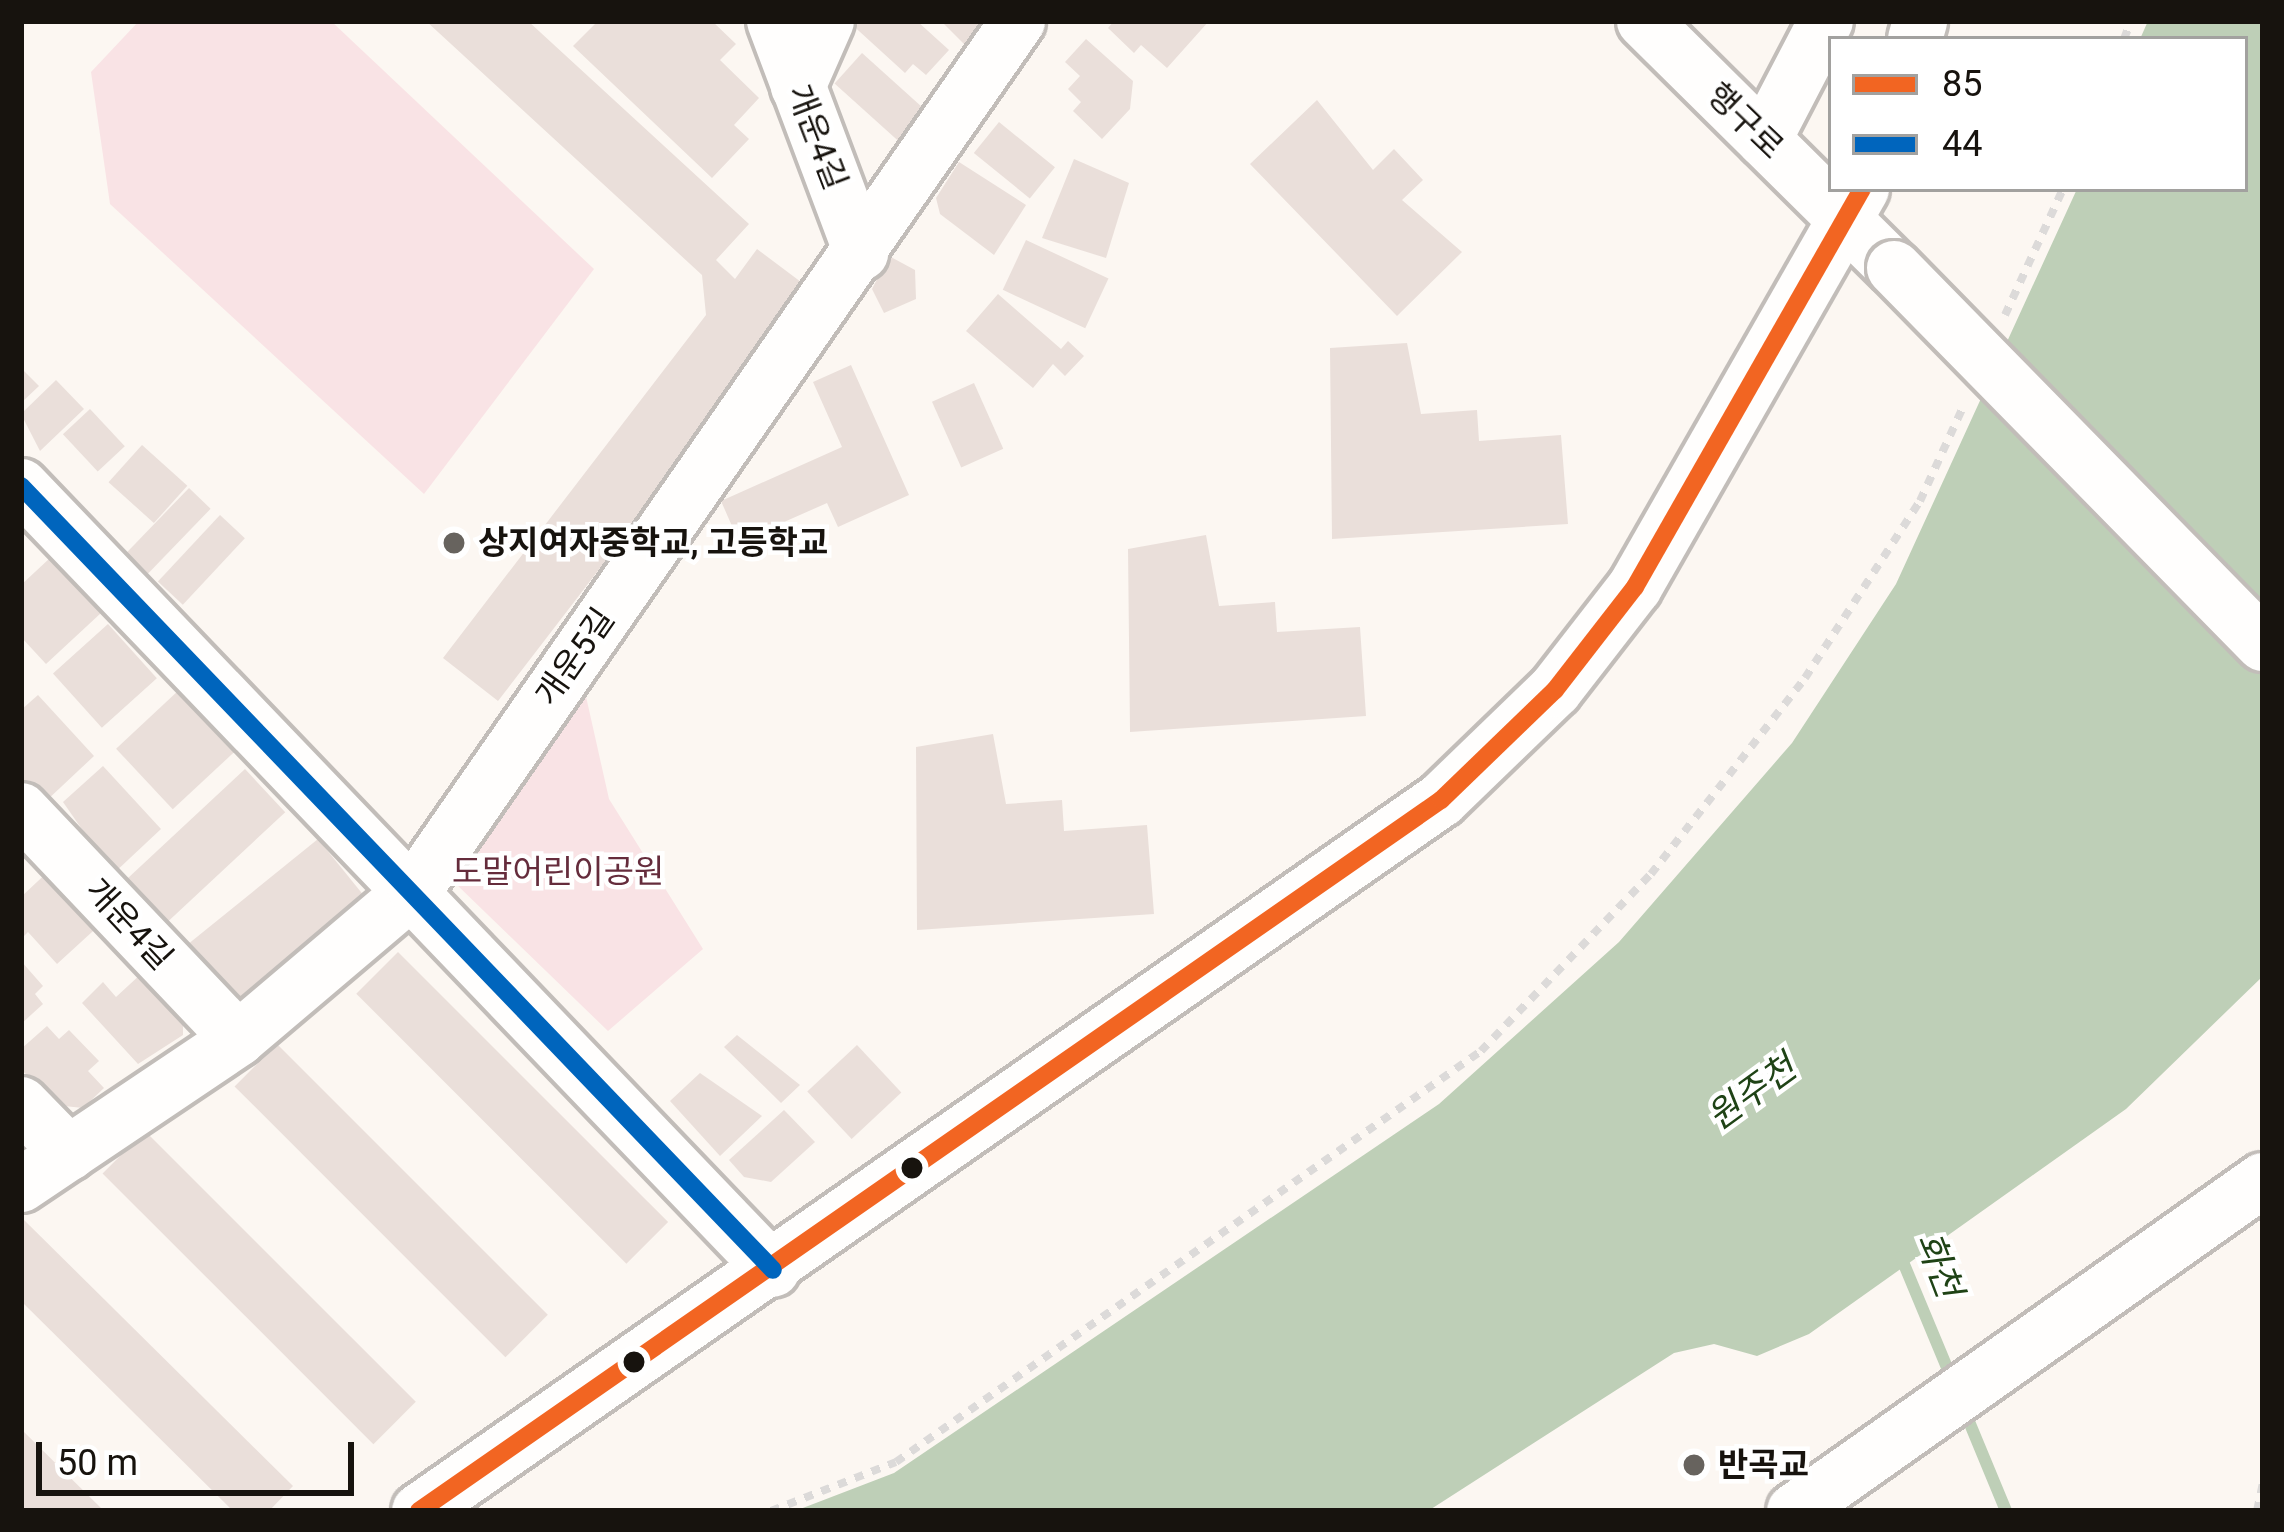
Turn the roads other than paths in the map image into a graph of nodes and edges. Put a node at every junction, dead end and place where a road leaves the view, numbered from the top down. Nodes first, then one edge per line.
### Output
1 (774, 21) edge
2 (827, 21) edge
3 (1018, 21) edge
4 (1644, 21) edge
5 (1826, 21) edge
6 (798, 87) junction
7 (1764, 140) junction
8 (1828, 185) edge
9 (1855, 204) edge
10 (861, 253) junction
11 (21, 486) edge
12 (2263, 644) edge
13 (21, 810) edge
14 (415, 889) junction
15 (238, 1039) junction
16 (21, 1104) edge
17 (69, 1153) junction
18 (2263, 1180) edge
19 (21, 1185) edge
20 (773, 1270) junction
21 (419, 1511) edge
22 (1794, 1511) edge

1 - 6 street, 개운4길
2 - 6 street
3 - 10 street, 개운5길
4 - 7 street, 행구로
5 - 7 street
6 - 10 street, 개운4길
7 - 8 street, 행구로
9 - 12 street, 행구로, bridge
9 - 20 street
10 - 14 street, 개운5길
11 - 14 street
13 - 15 street, 개운4길
14 - 15 street, 개운5길
14 - 20 street
15 - 17 street, 개운5길
16 - 17 street
17 - 19 street, 개운5길
18 - 22 street
20 - 21 street

